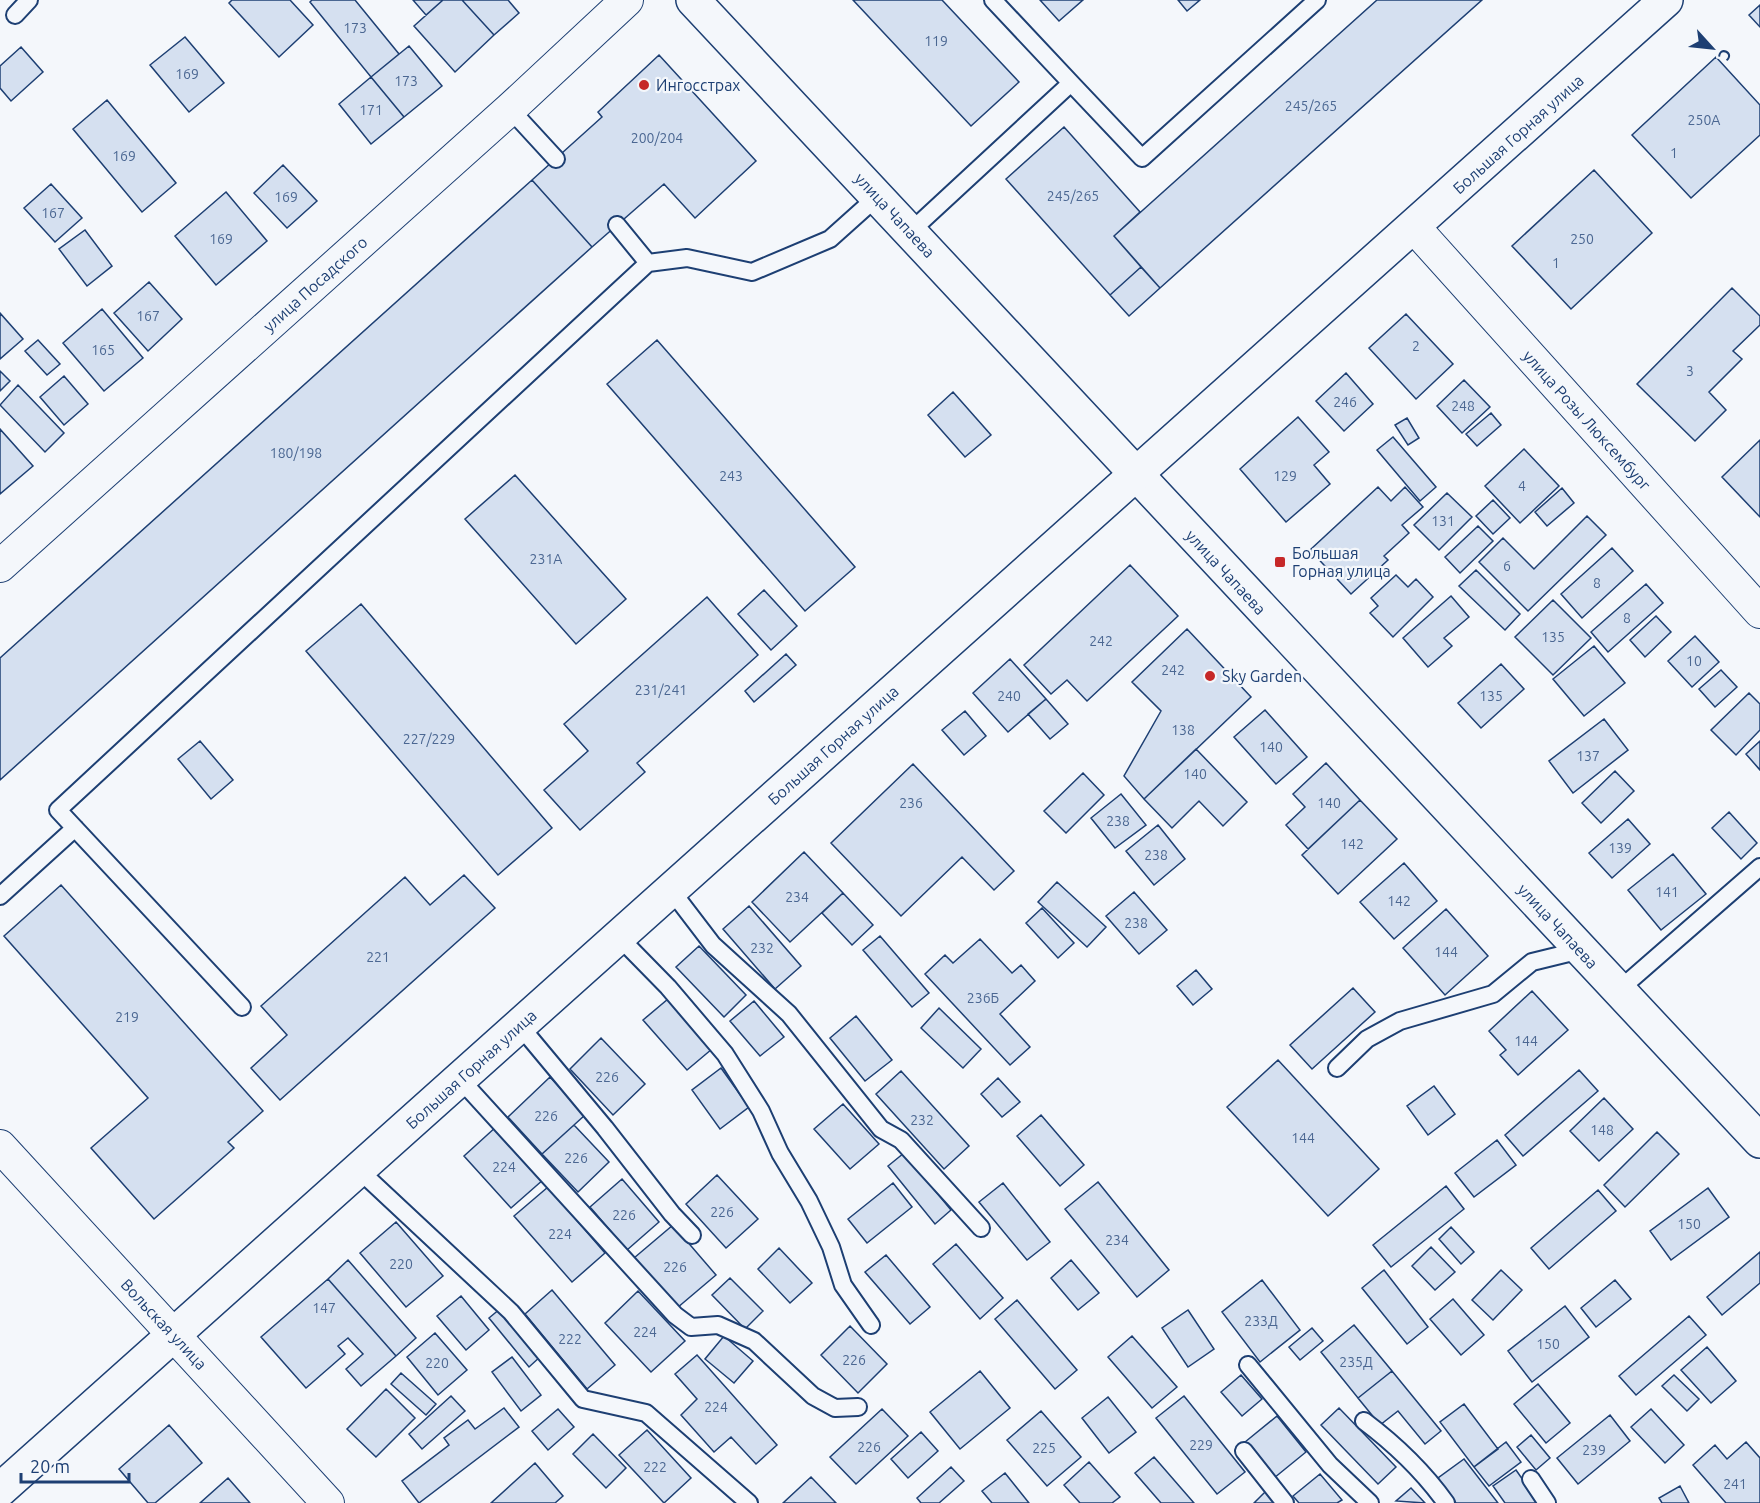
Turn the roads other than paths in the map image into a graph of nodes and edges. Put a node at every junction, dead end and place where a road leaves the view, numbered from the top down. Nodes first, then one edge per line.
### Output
1 (28, 0) edge
2 (627, 0) edge
3 (693, 0) edge
4 (993, 0) edge
5 (1317, 0) edge
6 (1666, 0) edge
7 (15, 15) dead end
8 (1071, 83) junction
9 (510, 109) junction
10 (556, 159) dead end
11 (878, 196) junction
12 (617, 225) dead end
13 (1414, 227) junction
14 (910, 232) junction
15 (648, 263) junction
16 (1135, 474) junction
17 (0, 566) edge
18 (1760, 612) edge
19 (75, 828) junction
20 (1760, 867) edge
21 (671, 890) junction
22 (0, 896) edge
23 (619, 937) junction
24 (1581, 950) junction
25 (1619, 990) junction
26 (242, 1007) dead end
27 (520, 1026) junction
28 (1337, 1068) dead end
29 (460, 1078) junction
30 (1760, 1141) edge
31 (0, 1146) edge
32 (359, 1170) junction
33 (981, 1228) dead end
34 (692, 1235) dead end
35 (871, 1325) dead end
36 (172, 1335) junction
37 (1248, 1365) dead end
38 (858, 1407) dead end
39 (1364, 1421) dead end
40 (1244, 1451) dead end
41 (1531, 1479) dead end
42 (0, 1490) edge
43 (328, 1503) edge
44 (749, 1503) edge
45 (1285, 1503) edge
46 (1370, 1503) edge
47 (1446, 1503) edge
48 (1547, 1503) edge

1 - 7 lane
2 - 9 street, улица Посадского
3 - 11 main road, улица Чапаева
4 - 8 lane
5 - 8 lane
6 - 13 main road, Большая Горная улица
8 - 14 lane
9 - 10 lane
9 - 17 street, улица Посадского
11 - 14 main road, улица Чапаева
11 - 15 lane
12 - 15 lane
13 - 16 main road, Большая Горная улица
13 - 18 street, улица Розы Люксембург
14 - 16 main road, улица Чапаева
15 - 19 lane
16 - 21 main road, Большая Горная улица
16 - 24 main road, улица Чапаева
19 - 22 lane
19 - 26 lane
20 - 25 lane
21 - 23 main road, Большая Горная улица
21 - 33 lane
23 - 27 main road, Большая Горная улица
23 - 35 lane
24 - 25 main road, улица Чапаева
24 - 28 lane
25 - 30 main road, улица Чапаева
27 - 29 main road, Большая Горная улица
27 - 34 lane
29 - 32 main road, Большая Горная улица
29 - 38 lane
31 - 36 street, Вольская улица
32 - 36 main road, Большая Горная улица
32 - 44 lane
36 - 42 main road, Большая Горная улица
36 - 43 street, Вольская улица
37 - 46 lane
39 - 47 lane
40 - 45 lane
41 - 48 lane

